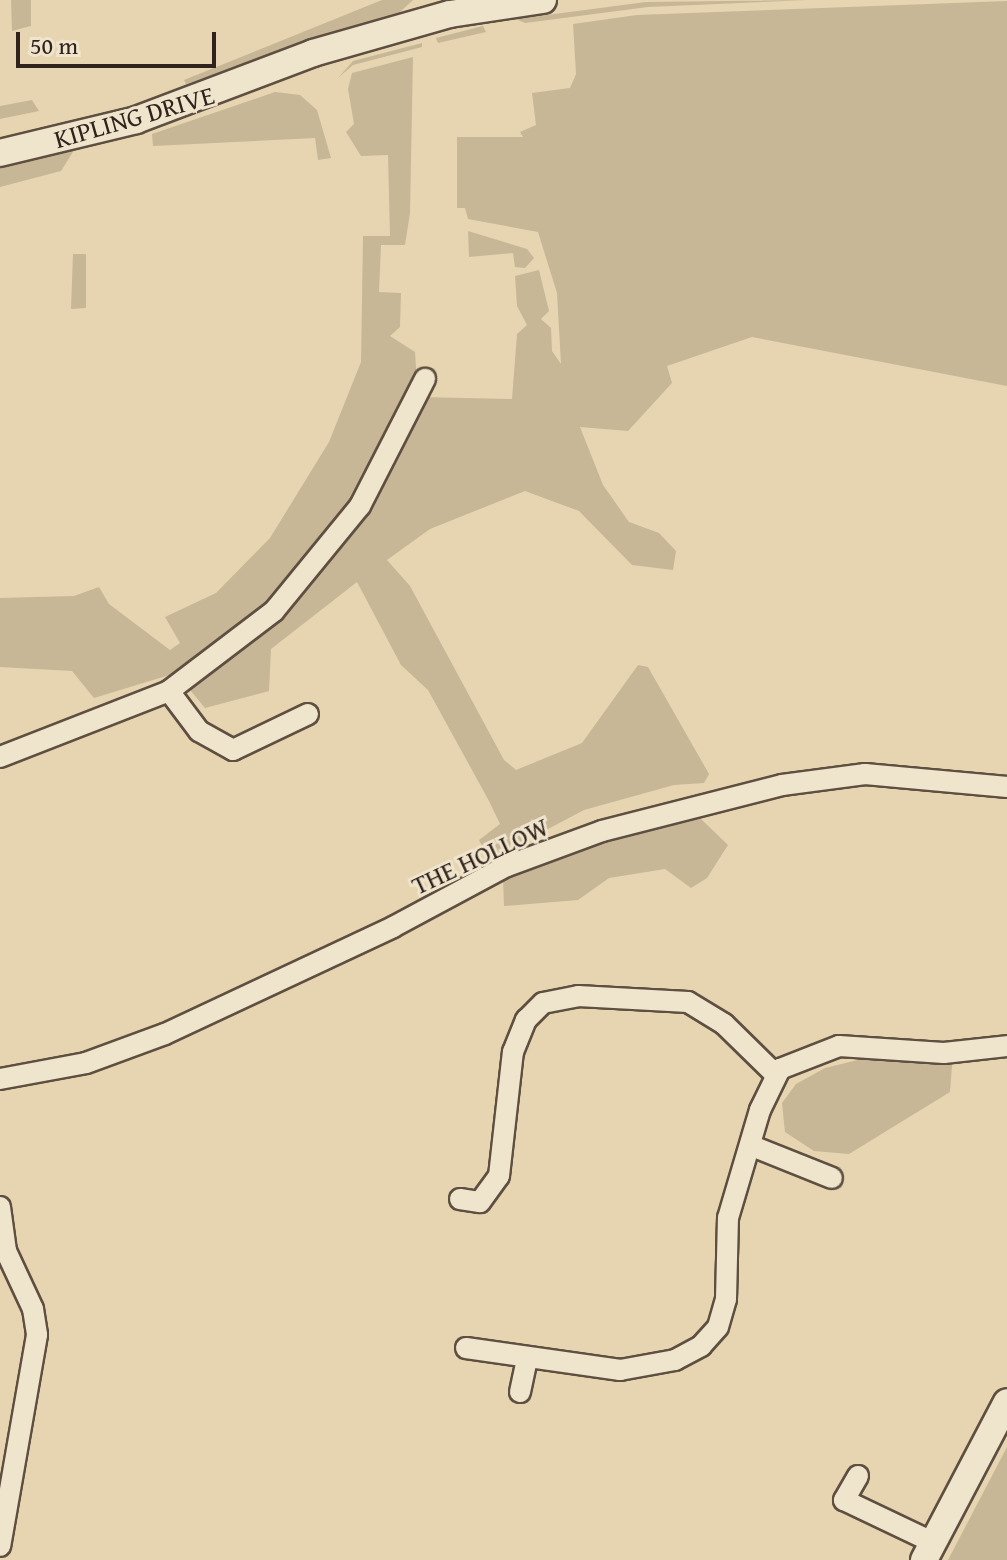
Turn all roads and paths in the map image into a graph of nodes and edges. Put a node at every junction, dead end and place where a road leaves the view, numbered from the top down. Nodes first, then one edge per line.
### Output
1 (543, 0) edge
2 (448, 7) edge
3 (0, 153) edge
4 (425, 379) dead end
5 (169, 691) junction
6 (308, 714) dead end
7 (0, 757) edge
8 (1007, 787) edge
9 (1007, 1046) edge
10 (776, 1075) junction
11 (0, 1079) edge
12 (752, 1146) junction
13 (832, 1178) dead end
14 (460, 1199) dead end
15 (0, 1207) edge
16 (466, 1348) dead end
17 (527, 1358) junction
18 (520, 1392) dead end
19 (1007, 1402) edge
20 (858, 1476) dead end
21 (0, 1546) edge
22 (929, 1552) edge

1 - 2 street, KIPLING DRIVE
2 - 3 street, KIPLING DRIVE
4 - 5 street
5 - 6 street
5 - 7 street
8 - 11 street, THE HOLLOW
9 - 10 street
10 - 12 street
10 - 14 street
12 - 13 street
12 - 17 street
15 - 21 street
16 - 17 street
17 - 18 street
19 - 22 street
20 - 22 street

